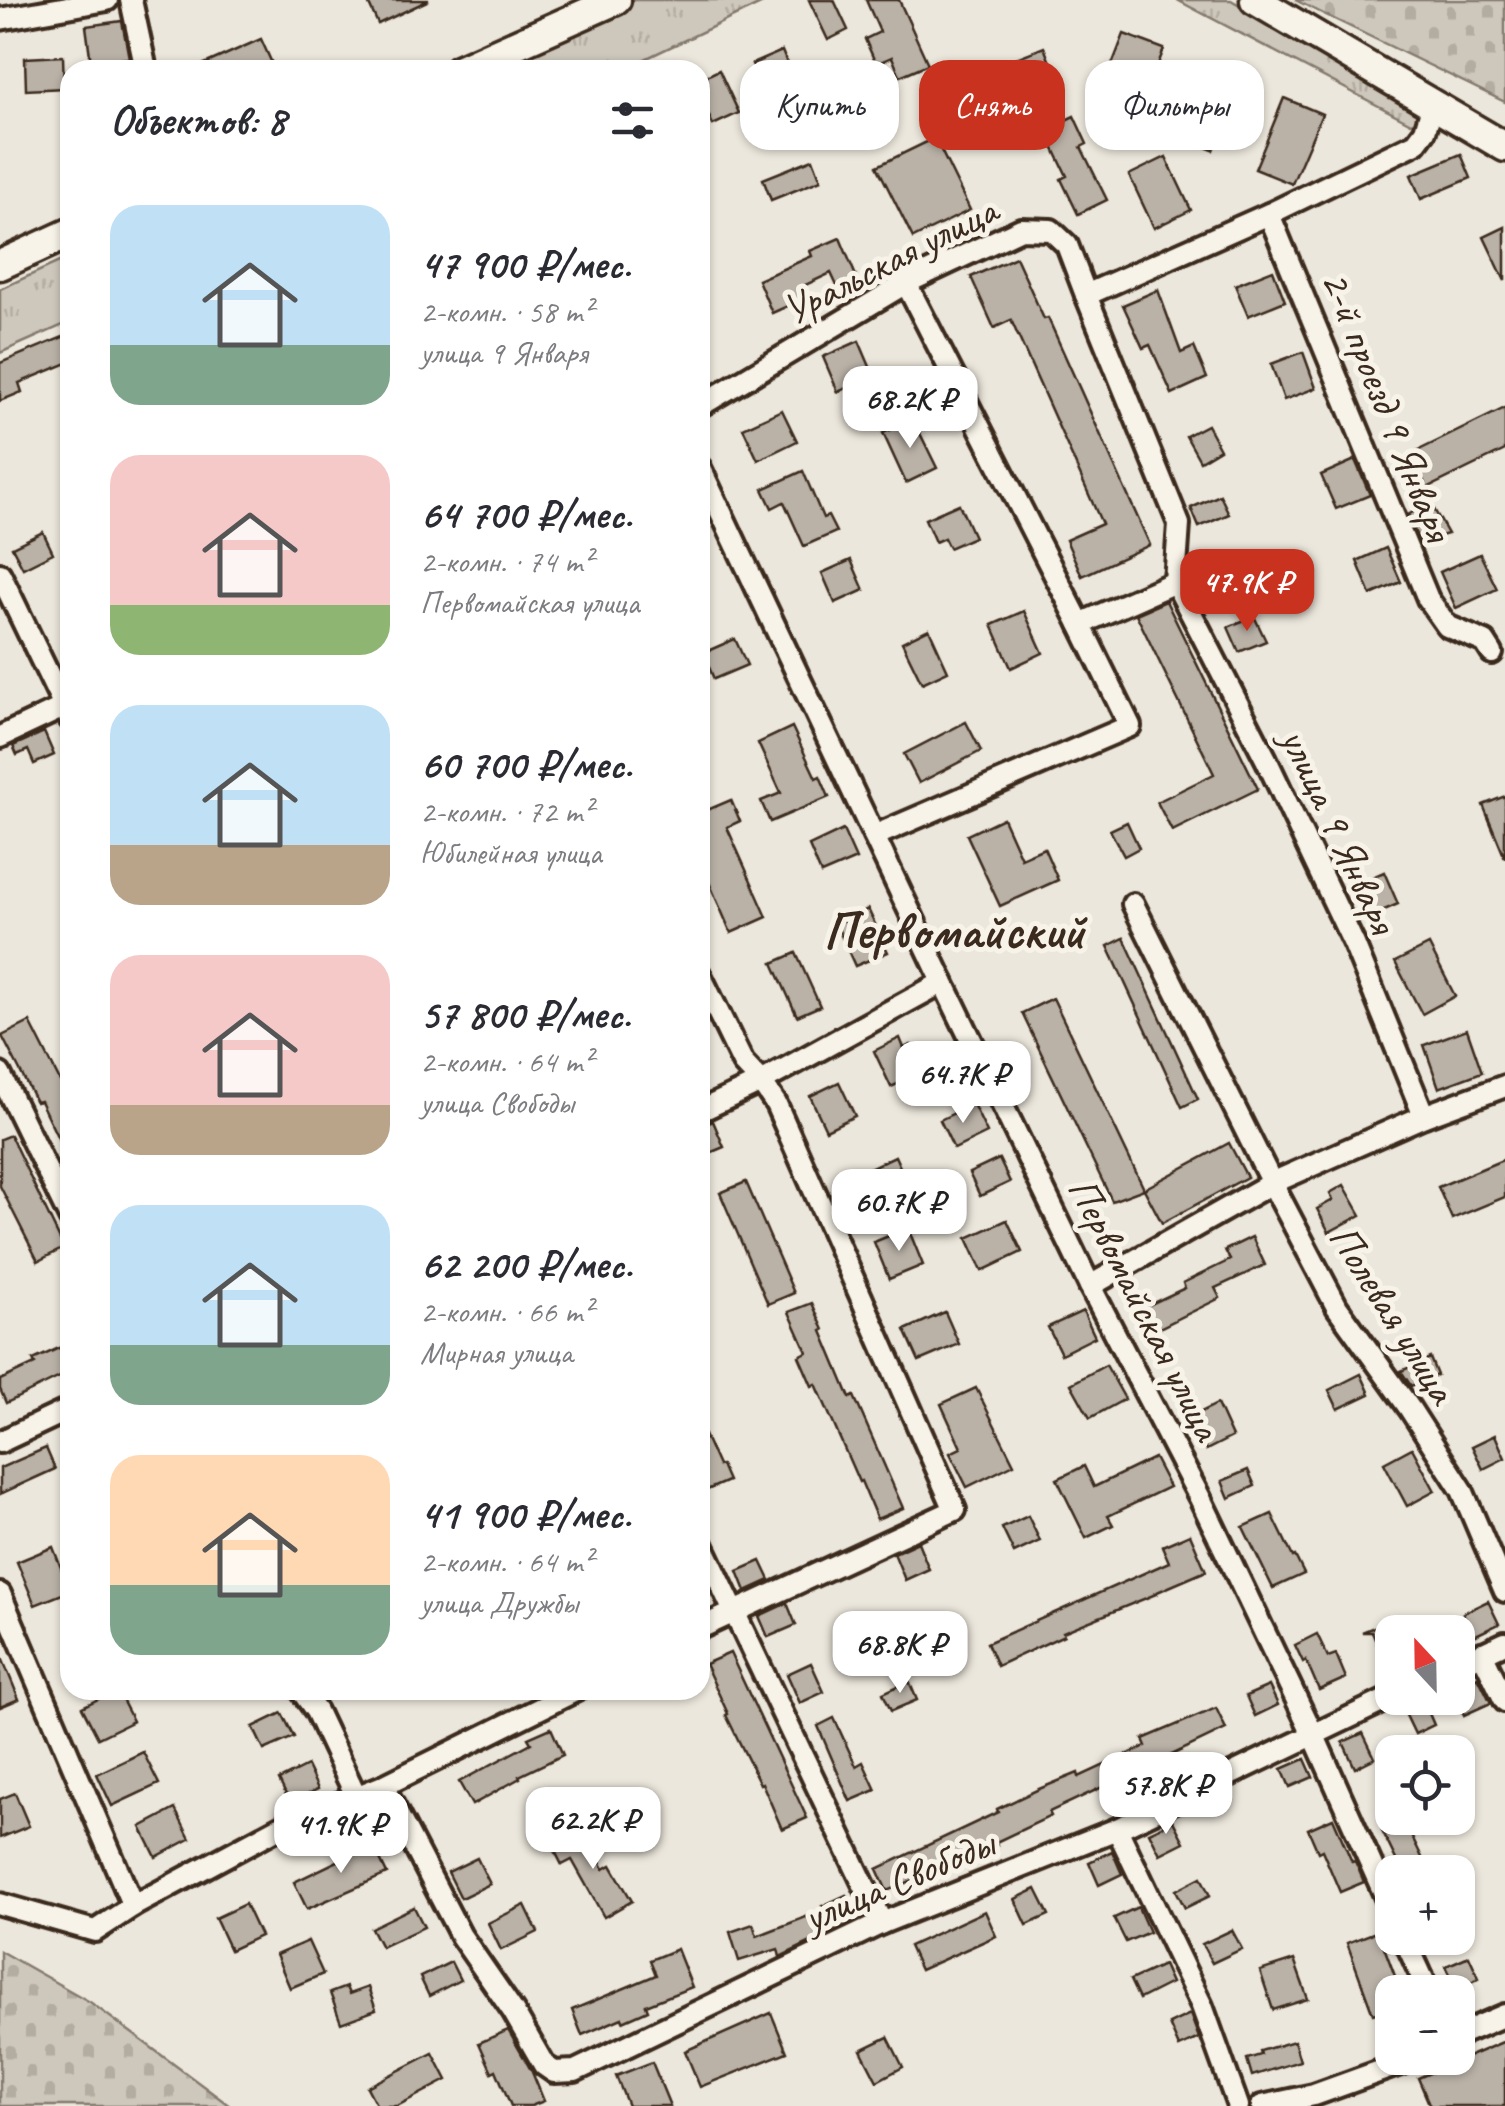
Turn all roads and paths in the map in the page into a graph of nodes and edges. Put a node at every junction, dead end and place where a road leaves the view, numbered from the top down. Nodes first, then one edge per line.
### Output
1 (107, 0) edge
2 (132, 0) edge
3 (616, 0) edge
4 (1255, 0) edge
5 (0, 19) edge
6 (144, 60) edge
7 (512, 60) edge
8 (1433, 103) junction
9 (1505, 147) edge
10 (1269, 214) junction
11 (60, 238) edge
12 (0, 265) edge
13 (906, 283) junction
14 (1086, 296) junction
15 (710, 400) edge
16 (710, 489) edge
17 (0, 574) edge
18 (1175, 582) junction
19 (1080, 624) junction
20 (1492, 653) dead end
21 (60, 694) edge
22 (60, 713) edge
23 (0, 737) edge
24 (874, 836) junction
25 (1133, 904) dead end
26 (943, 982) junction
27 (710, 995) edge
28 (0, 1074) edge
29 (761, 1082) junction
30 (1505, 1086) edge
31 (710, 1106) edge
32 (1424, 1116) junction
33 (1272, 1182) junction
34 (60, 1197) edge
35 (1090, 1286) junction
36 (60, 1414) edge
37 (0, 1442) edge
38 (710, 1561) edge
39 (1505, 1591) edge
40 (0, 1594) edge
41 (734, 1611) junction
42 (710, 1623) edge
43 (1505, 1643) edge
44 (1482, 1653) junction
45 (1475, 1656) edge
46 (308, 1700) edge
47 (535, 1700) edge
48 (1505, 1701) edge
49 (1375, 1706) edge
50 (1314, 1736) junction
51 (383, 1786) junction
52 (357, 1798) junction
53 (1117, 1829) junction
54 (1375, 1873) edge
55 (0, 1904) edge
56 (133, 1906) junction
57 (882, 1923) junction
58 (1505, 2015) edge
59 (1475, 2028) edge
60 (1375, 2072) edge
61 (1238, 2106) edge
62 (1262, 2106) edge

1 - 5 street
2 - 6 street
3 - 7 main road
4 - 8 main road
8 - 9 main road
8 - 10 street
10 - 14 street
10 - 20 street, 2-й проезд 9 Января
11 - 12 main road
13 - 14 street, Уральская улица
13 - 15 street, Уральская улица
13 - 19 street
14 - 18 street
16 - 24 street, Первомайская улица
17 - 21 street
18 - 19 street
18 - 32 street, улица 9 Января
19 - 24 street
22 - 23 street
24 - 26 street, Первомайская улица
25 - 33 street, Полевая улица
26 - 29 street
26 - 35 street, Первомайская улица
27 - 29 street
28 - 34 street
29 - 31 street
29 - 41 street
30 - 32 street
32 - 33 street
33 - 35 street
33 - 39 street, Полевая улица
35 - 50 street, Первомайская улица
36 - 37 street
38 - 41 street
40 - 56 street
41 - 42 street
41 - 57 street
43 - 44 street
44 - 45 street
44 - 48 street
46 - 52 street
47 - 51 street
49 - 50 street, улица Свободы
50 - 53 street, улица Свободы
50 - 54 street, Первомайская улица
51 - 52 street
51 - 57 street, улица Свободы
52 - 56 street
53 - 57 street, улица Свободы
53 - 61 street
55 - 56 street
58 - 59 street
60 - 62 street

